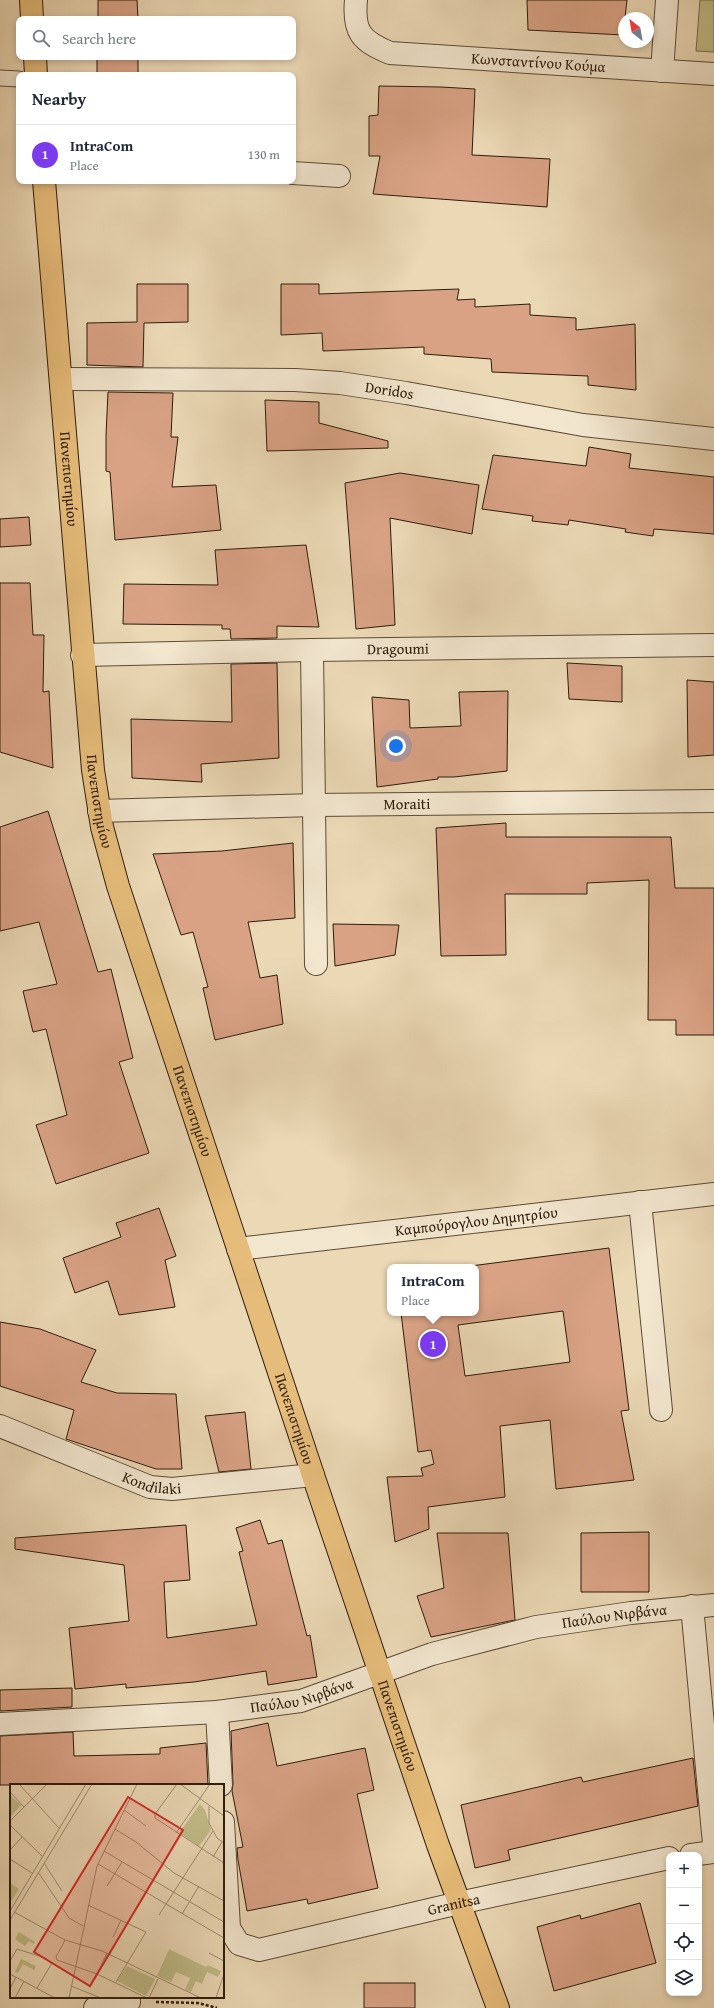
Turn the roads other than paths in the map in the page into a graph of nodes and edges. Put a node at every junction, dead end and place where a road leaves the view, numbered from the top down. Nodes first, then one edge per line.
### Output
1 (31, 0) edge
2 (356, 0) edge
3 (667, 0) edge
4 (32, 16) edge
5 (35, 60) edge
6 (662, 71) junction
7 (36, 72) edge
8 (714, 74) edge
9 (0, 78) edge
10 (16, 80) edge
11 (296, 173) edge
12 (338, 176) dead end
13 (44, 184) edge
14 (61, 379) junction
15 (714, 439) edge
16 (714, 646) edge
17 (312, 650) junction
18 (82, 655) junction
19 (714, 801) edge
20 (314, 805) junction
21 (99, 811) junction
22 (316, 964) dead end
23 (714, 1194) edge
24 (640, 1202) junction
25 (238, 1249) junction
26 (661, 1410) dead end
27 (0, 1426) edge
28 (312, 1475) junction
29 (714, 1605) edge
30 (692, 1606) junction
31 (380, 1674) junction
32 (217, 1712) junction
33 (0, 1724) edge
34 (221, 1784) edge
35 (224, 1840) edge
36 (714, 1844) edge
37 (714, 1852) edge
38 (702, 1854) edge
39 (666, 1859) edge
40 (459, 1902) junction
41 (129, 2002) road end
42 (95, 2008) edge
43 (498, 2008) edge

1 - 4 main road
2 - 6 street, Κωνσταντίνου Κούμα
3 - 6 street
5 - 7 main road
6 - 8 street, Κωνσταντίνου Κούμα
9 - 10 lane
11 - 12 street
13 - 14 main road, Πανεπιστημίου
14 - 15 street, Doridos
14 - 18 main road, Πανεπιστημίου
16 - 17 street, Dragoumi
17 - 18 street, Dragoumi
17 - 20 street
18 - 21 main road, Πανεπιστημίου
19 - 20 street, Moraiti
20 - 21 street, Moraiti
20 - 22 street
21 - 25 main road, Πανεπιστημίου
23 - 24 street, Καμπούρογλου Δημητρίου
24 - 25 street, Καμπούρογλου Δημητρίου
24 - 26 street
25 - 28 main road, Πανεπιστημίου
27 - 28 street, Kondilaki
28 - 31 main road, Πανεπιστημίου
29 - 30 street, Παύλου Νιρβάνα
30 - 31 street, Παύλου Νιρβάνα
30 - 36 street
31 - 32 street, Παύλου Νιρβάνα
31 - 40 main road, Πανεπιστημίου
32 - 33 street, Παύλου Νιρβάνα
32 - 34 street
35 - 40 street, Granitsa
37 - 38 street
39 - 40 street, Granitsa
40 - 43 main road, Πανεπιστημίου
41 - 42 street

